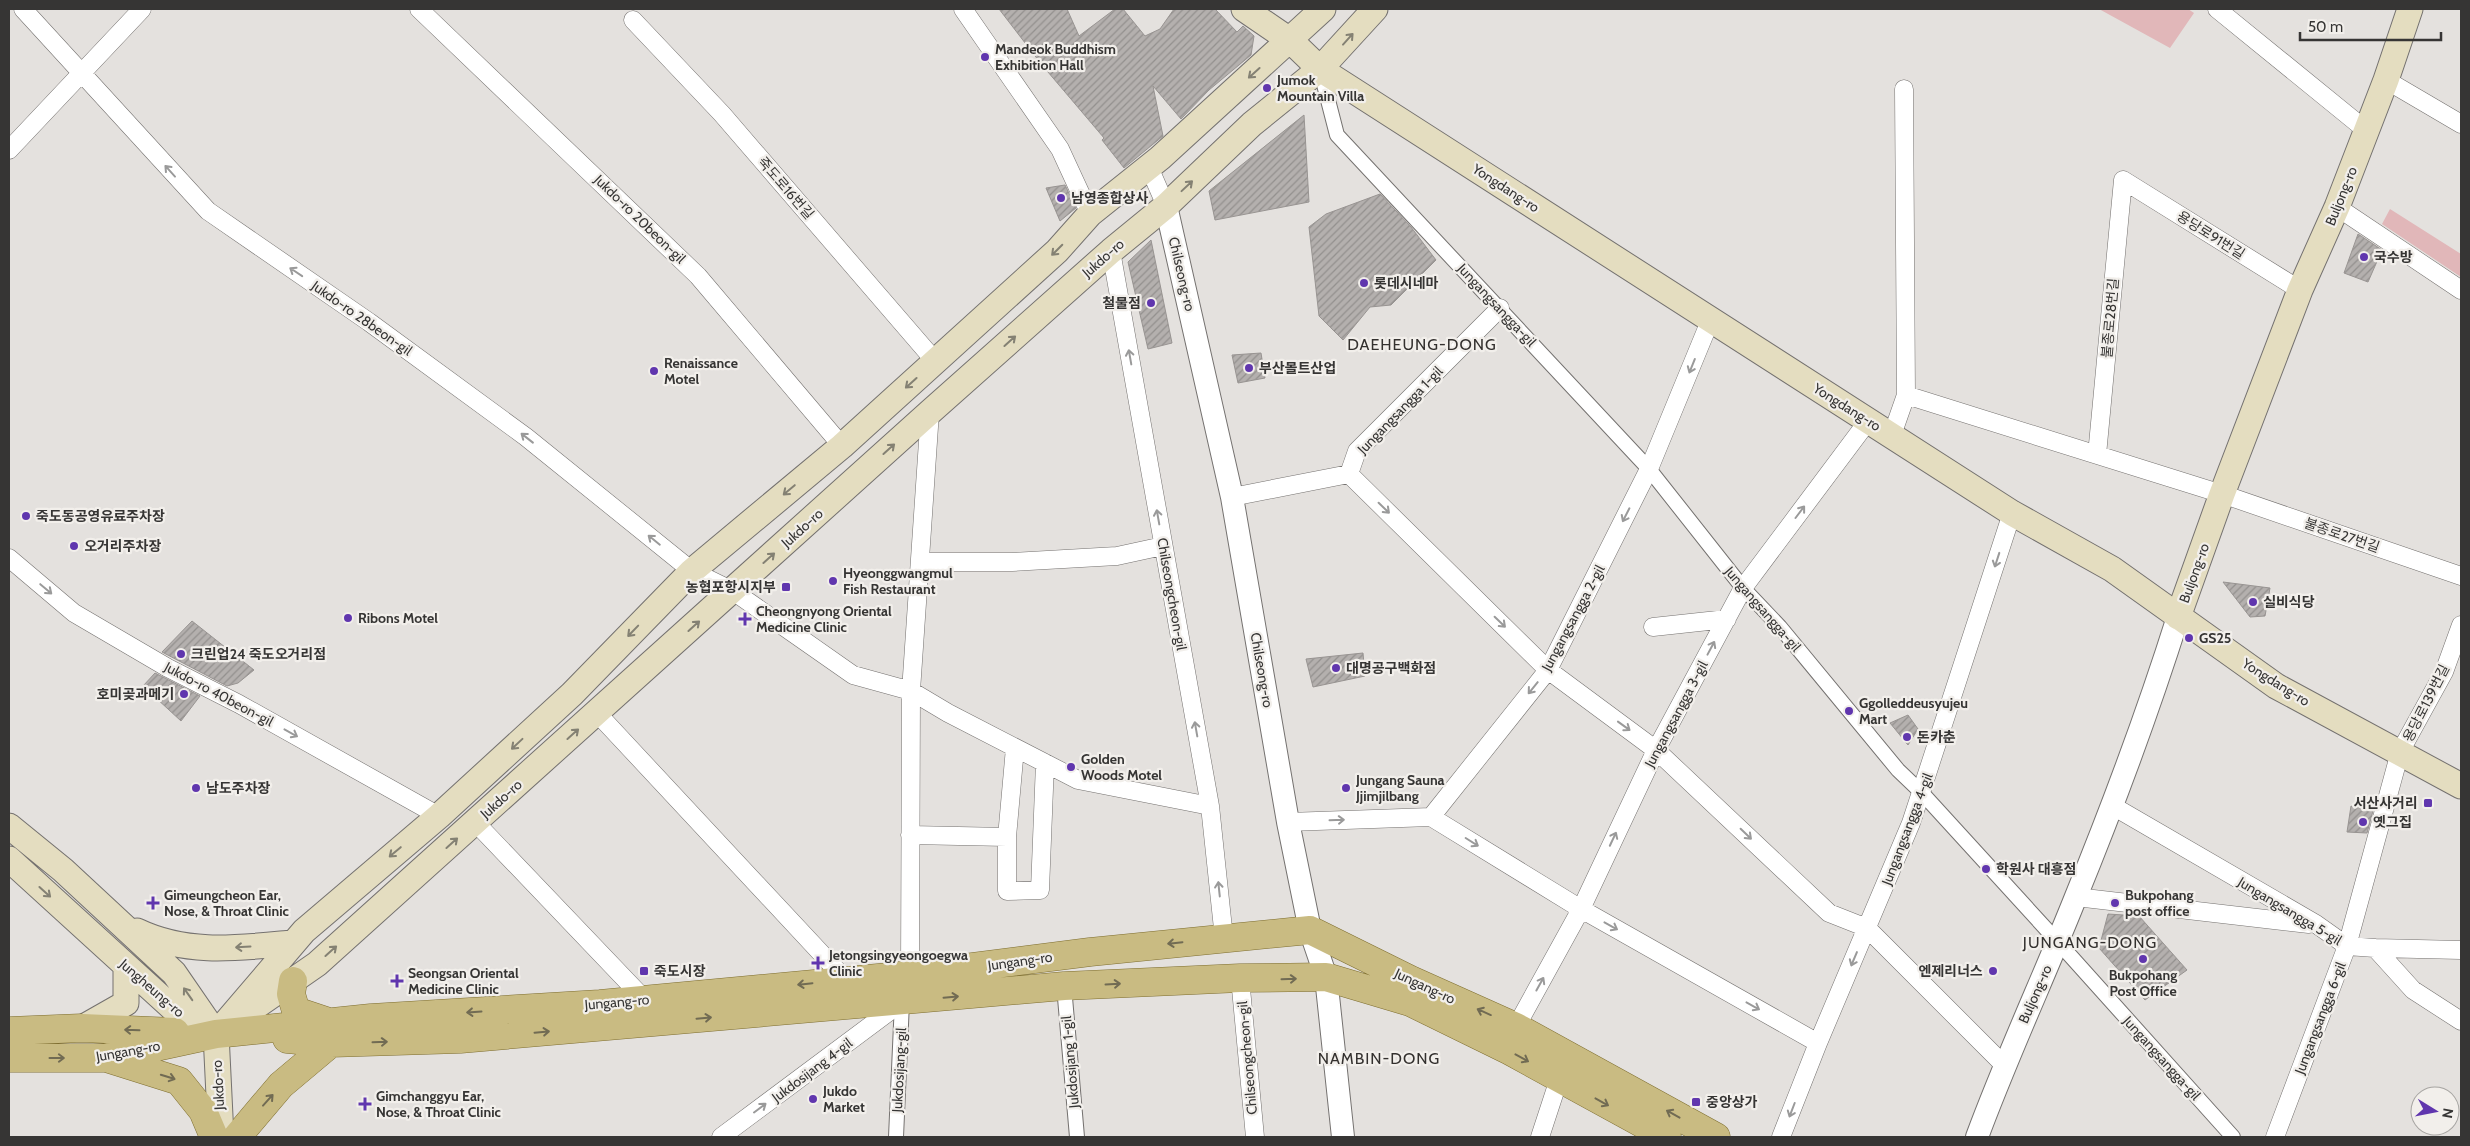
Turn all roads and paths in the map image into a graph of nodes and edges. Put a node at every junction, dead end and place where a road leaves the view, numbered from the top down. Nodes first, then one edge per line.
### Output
1 (23, 9) edge
2 (142, 9) edge
3 (419, 9) edge
4 (963, 9) edge
5 (1244, 9) edge
6 (1324, 9) edge
7 (1375, 9) edge
8 (2217, 9) edge
9 (2410, 9) edge
10 (633, 20) dead end
11 (1291, 41) junction
12 (1320, 69) junction
13 (81, 73) junction
14 (2386, 80) junction
15 (1904, 89) dead end
16 (2461, 124) edge
17 (2367, 131) junction
18 (9, 150) edge
19 (1149, 167) junction
20 (2123, 180) joint
21 (1166, 206) junction
22 (2337, 207) junction
23 (1090, 214) junction
24 (1111, 251) junction
25 (2300, 290) junction
26 (2461, 290) edge
27 (1500, 308) junction
28 (1710, 321) junction
29 (935, 361) junction
30 (1906, 395) junction
31 (930, 412) junction
32 (1868, 422) junction
33 (1892, 435) junction
34 (842, 446) junction
35 (2097, 456) junction
36 (1649, 469) junction
37 (1349, 474) junction
38 (2222, 494) junction
39 (1232, 497) junction
40 (2012, 514) junction
41 (1163, 546) junction
42 (9, 558) edge
43 (920, 562) junction
44 (692, 571) junction
45 (2461, 576) edge
46 (1743, 588) junction
47 (733, 591) junction
48 (2178, 617) junction
49 (1727, 619) junction
50 (2461, 625) edge
51 (1653, 627) dead end
52 (1548, 670) junction
53 (911, 691) junction
54 (597, 713) junction
55 (1015, 748) junction
56 (1656, 750) junction
57 (2400, 752) junction
58 (1045, 763) junction
59 (2461, 786) edge
60 (1922, 793) junction
61 (2111, 805) junction
62 (1210, 806) junction
63 (439, 816) junction
64 (1430, 817) junction
65 (475, 822) junction
66 (1288, 822) junction
67 (9, 826) edge
68 (910, 835) junction
69 (1007, 837) junction
70 (9, 859) edge
71 (2076, 897) junction
72 (1581, 909) junction
73 (121, 924) junction
74 (2316, 924) junction
75 (1867, 928) junction
76 (1310, 930) junction
77 (1224, 938) junction
78 (2058, 942) junction
79 (292, 943) junction
80 (2347, 946) junction
81 (2374, 948) junction
82 (2461, 950) edge
83 (126, 966) junction
84 (910, 975) junction
85 (1326, 977) junction
86 (1240, 978) junction
87 (846, 980) junction
88 (293, 981) junction
89 (1064, 986) junction
90 (645, 1000) junction
91 (902, 1002) junction
92 (2461, 1021) edge
93 (1516, 1027) junction
94 (82, 1028) junction
95 (9, 1030) edge
96 (330, 1033) junction
97 (216, 1034) junction
98 (1818, 1043) junction
99 (9, 1058) edge
100 (105, 1058) junction
101 (2004, 1065) junction
102 (1559, 1078) junction
103 (730, 1134) edge
104 (214, 1137) edge
105 (221, 1137) edge
106 (237, 1137) edge
107 (896, 1137) edge
108 (1077, 1137) edge
109 (1254, 1137) edge
110 (1342, 1137) edge
111 (1540, 1137) edge
112 (1667, 1137) edge
113 (1716, 1137) edge
114 (1781, 1137) edge
115 (1977, 1137) edge
116 (2233, 1137) edge
117 (2275, 1137) edge

1 - 13 street, Jukdo-ro 28beon-gil
2 - 13 street
3 - 34 street, Jukdo-ro 20beon-gil
4 - 23 street
5 - 11 main road, Yongdang-ro
6 - 11 main road
12 -> 7 main road, Jukdo-ro
8 - 17 street
9 - 14 main road, Buljong-ro
10 - 29 street, 죽도로16번길
11 - 12 main road, Yongdang-ro
11 -> 19 main road
21 -> 12 main road, Jukdo-ro
12 - 27 street, Jungangsangga-gil
12 - 28 main road, Yongdang-ro
13 - 18 street
44 -> 13 street, Jukdo-ro 28beon-gil
14 - 16 street
14 - 17 main road, Buljong-ro
15 - 30 street
17 - 22 main road, Buljong-ro
19 - 21 street
19 - 23 main road
20 - 25 street, 용당로91번길
20 - 35 street, 불종로28번길
21 - 24 main road, Jukdo-ro
21 - 39 street, Chilseong-ro
22 - 25 main road, Buljong-ro
22 - 26 street
23 -> 29 main road
31 -> 24 main road, Jukdo-ro
41 -> 24 street, Chilseongcheon-gil
25 - 38 main road, Buljong-ro
27 - 36 street, Jungangsangga-gil
27 - 37 street, Jungangsangga 1-gil
28 - 32 main road, Yongdang-ro
28 -> 36 street, Jungangsangga 2-gil
29 -> 34 main road
30 - 33 street
30 - 35 street
31 - 43 street
47 -> 31 main road, Jukdo-ro
32 - 33 main road, Yongdang-ro
46 -> 32 street, Jungangsangga 3-gil
33 - 40 main road, Yongdang-ro
34 -> 44 main road
35 - 38 street
36 - 46 street, Jungangsangga-gil
36 -> 52 street, Jungangsangga 2-gil
37 - 39 street
37 -> 52 street
38 - 45 street, 불종로27번길
38 - 48 main road, Buljong-ro
39 - 66 street, Chilseong-ro
40 - 48 main road, Yongdang-ro
40 -> 60 street, Jungangsangga 4-gil
41 - 43 street
62 -> 41 street, Chilseongcheon-gil
42 -> 63 street, Jukdo-ro 40beon-gil
43 - 53 street
44 - 47 street, Jukdo-ro 28beon-gil
44 -> 63 main road
46 - 49 street, Jungangsangga 3-gil
46 - 60 street, Jungangsangga-gil
47 - 53 street, Jukdo-ro 28beon-gil
54 -> 47 main road, Jukdo-ro
48 - 57 main road, Yongdang-ro
48 - 61 street, Buljong-ro
49 - 51 street
56 -> 49 street, Jungangsangga 3-gil
50 - 57 street, 용당로139번길
52 -> 56 street
52 -> 64 street, Jungangsangga 2-gil
53 - 55 street, Jukdo-ro 28beon-gil
53 - 68 street
65 -> 54 main road, Jukdo-ro
54 - 87 street
55 - 58 street, Jukdo-ro 28beon-gil
55 - 69 street
72 -> 56 street, Jungangsangga 3-gil
56 -> 75 street
57 - 59 main road, Yongdang-ro
57 - 80 street, Jungangsangga 6-gil
58 - 62 street, Jukdo-ro 28beon-gil
58 - 69 street
60 - 75 street, Jungangsangga 4-gil
60 - 78 street, Jungangsangga-gil
61 - 71 street, Buljong-ro
61 - 74 street, Jungangsangga 5-gil
77 -> 62 street, Chilseongcheon-gil
63 -> 79 main road
66 -> 64 street
64 -> 72 street
88 -> 65 main road, Jukdo-ro
65 - 90 street
66 - 76 street, Chilseong-ro
67 - 73 main road, Jungheung-ro
68 - 69 street
68 - 84 street
70 -> 83 main road, Jungheung-ro
71 - 74 street
71 - 78 street, Buljong-ro
93 -> 72 street, Jungangsangga 3-gil
72 -> 98 street
79 -> 73 main road
97 -> 73 main road, Jungheung-ro
74 - 80 street, Jungangsangga 5-gil
75 -> 98 street, Jungangsangga 4-gil
75 - 101 street
76 - 77 main road, Jungang-ro
76 - 85 street, Chilseong-ro
93 -> 76 main road, Jungang-ro
77 -> 84 main road, Jungang-ro
78 - 101 street, Buljong-ro
78 - 116 street, Jungangsangga-gil
79 - 97 main road
80 - 81 street, Jungangsangga 5-gil
80 - 117 street, Jungangsangga 6-gil
81 - 82 street, Jungangsangga 5-gil
81 - 92 street
83 - 94 main road
83 - 97 main road, Jungheung-ro
84 - 87 main road, Jungang-ro
86 -> 85 main road, Jungang-ro
85 -> 102 main road, Jungang-ro
85 - 110 street, Chilseong-ro
89 -> 86 main road, Jungang-ro
86 - 109 street, Chilseongcheon-gil
87 -> 90 main road, Jungang-ro
88 - 96 main road
88 - 97 main road, Jukdo-ro
91 -> 89 main road, Jungang-ro
89 - 108 street, Jukdosijang 1-gil
90 -> 96 main road, Jungang-ro
96 -> 91 main road, Jungang-ro
103 -> 91 street, Jukdosijang 4-gil
91 - 107 street, Jukdosijang-gil
113 -> 93 main road, Jungang-ro
94 - 95 main road, Jungang-ro
97 -> 94 main road, Jungang-ro
96 - 97 main road, Jungang-ro
106 -> 96 main road
97 - 100 main road, Jungang-ro
97 - 105 main road, Jukdo-ro
98 -> 114 street, Jungangsangga 4-gil
99 -> 100 main road, Jungang-ro
100 -> 104 main road
101 - 115 street, Buljong-ro
102 - 111 street
102 -> 112 main road, Jungang-ro

